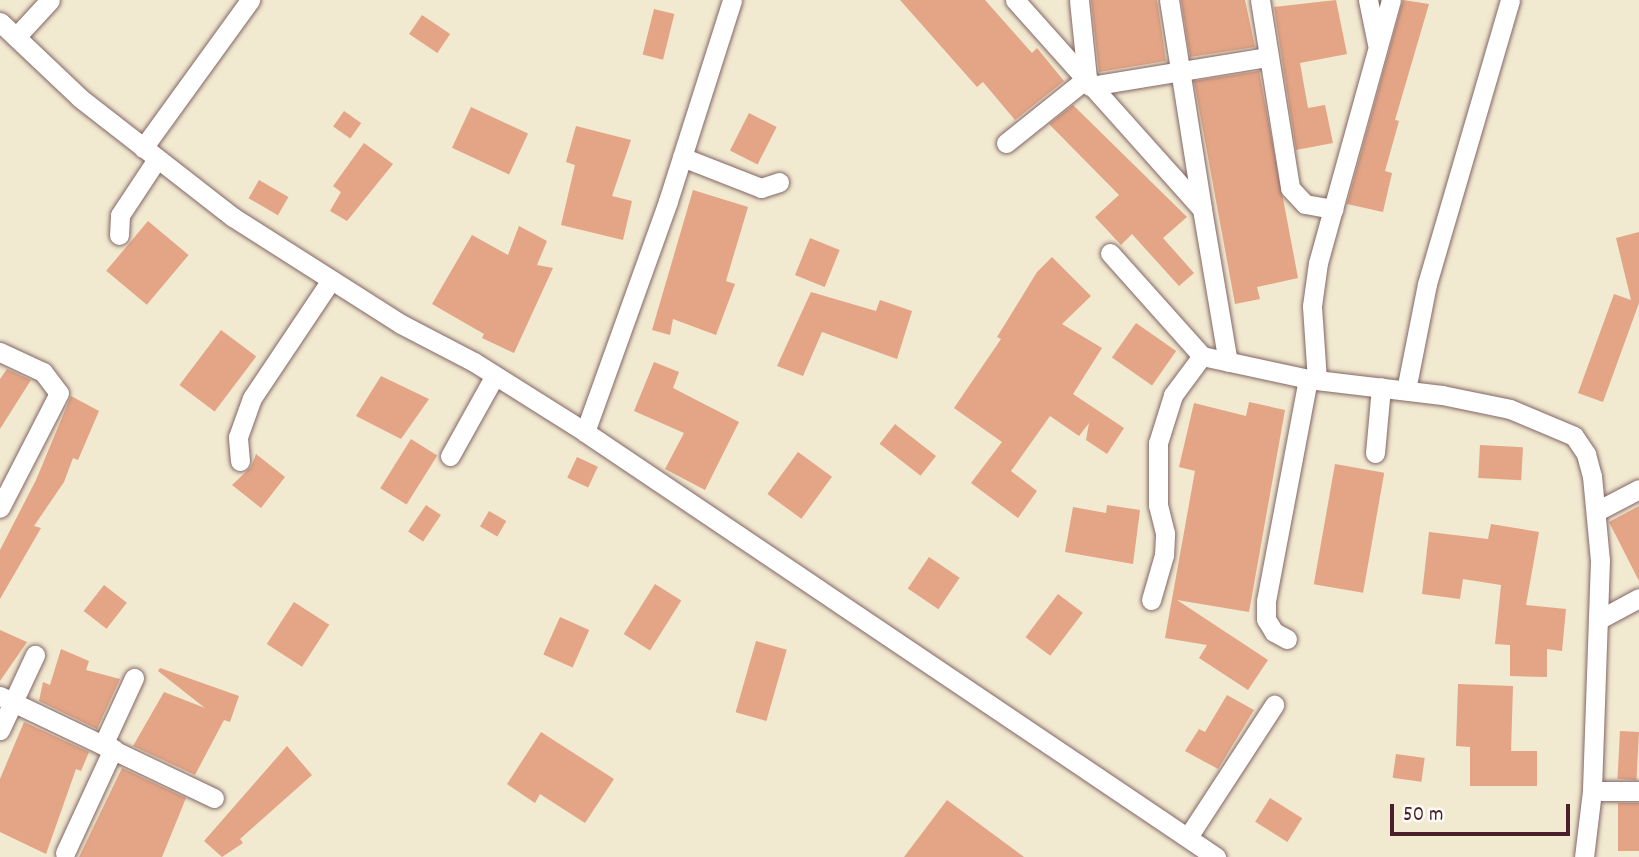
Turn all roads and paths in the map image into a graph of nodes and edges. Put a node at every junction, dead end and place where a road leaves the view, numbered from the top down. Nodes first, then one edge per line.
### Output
1 (50, 0) edge
2 (250, 0) edge
3 (732, 0) edge
4 (1015, 0) edge
5 (1079, 0) edge
6 (1169, 0) edge
7 (1260, 0) edge
8 (1368, 0) edge
9 (1391, 0) edge
10 (1510, 0) edge
11 (0, 22) edge
12 (16, 37) junction
13 (1378, 49) junction
14 (1269, 57) junction
15 (1181, 73) junction
16 (1088, 82) junction
17 (1006, 143) dead end
18 (150, 153) junction
19 (682, 157) junction
20 (779, 182) dead end
21 (1202, 209) junction
22 (1334, 209) junction
23 (119, 235) dead end
24 (1110, 253) dead end
25 (331, 280) junction
26 (0, 352) edge
27 (1202, 356) junction
28 (1228, 362) junction
29 (494, 377) junction
30 (1312, 379) junction
31 (1381, 387) junction
32 (1406, 390) junction
33 (585, 432) junction
34 (1375, 453) dead end
35 (450, 456) dead end
36 (240, 461) dead end
37 (1639, 489) edge
38 (0, 508) edge
39 (1597, 511) junction
40 (1639, 597) edge
41 (1151, 600) dead end
42 (1600, 619) junction
43 (1287, 639) dead end
44 (35, 655) dead end
45 (134, 678) dead end
46 (6, 699) edge
47 (1274, 705) dead end
48 (0, 730) edge
49 (108, 747) junction
50 (1592, 791) junction
51 (1639, 792) edge
52 (214, 798) dead end
53 (1188, 837) junction
54 (65, 853) dead end
55 (1216, 857) edge
56 (1584, 857) edge

1 - 12 street
2 - 18 street
3 - 19 street
4 - 16 street
5 - 16 street
6 - 15 street
7 - 14 street
8 - 13 street
9 - 13 street
10 - 32 street
11 - 12 street
12 - 18 street
13 - 22 street
14 - 15 street
14 - 22 street
15 - 16 street
15 - 21 street
16 - 17 street
16 - 21 street
18 - 23 street
18 - 25 street
19 - 20 street
19 - 33 street
21 - 28 street
22 - 30 street
24 - 27 street
25 - 29 street
25 - 36 street
26 - 38 street
27 - 28 street
27 - 41 street
28 - 30 street
29 - 33 street
29 - 35 street
30 - 31 street
30 - 43 street
31 - 32 street
31 - 34 street
32 - 39 street
33 - 53 street
37 - 39 street
39 - 42 street
40 - 42 street
42 - 50 street
44 - 46 street
45 - 49 street
46 - 48 street
46 - 49 street
47 - 53 street
49 - 52 street
49 - 54 street
50 - 51 street
50 - 56 street
53 - 55 street

